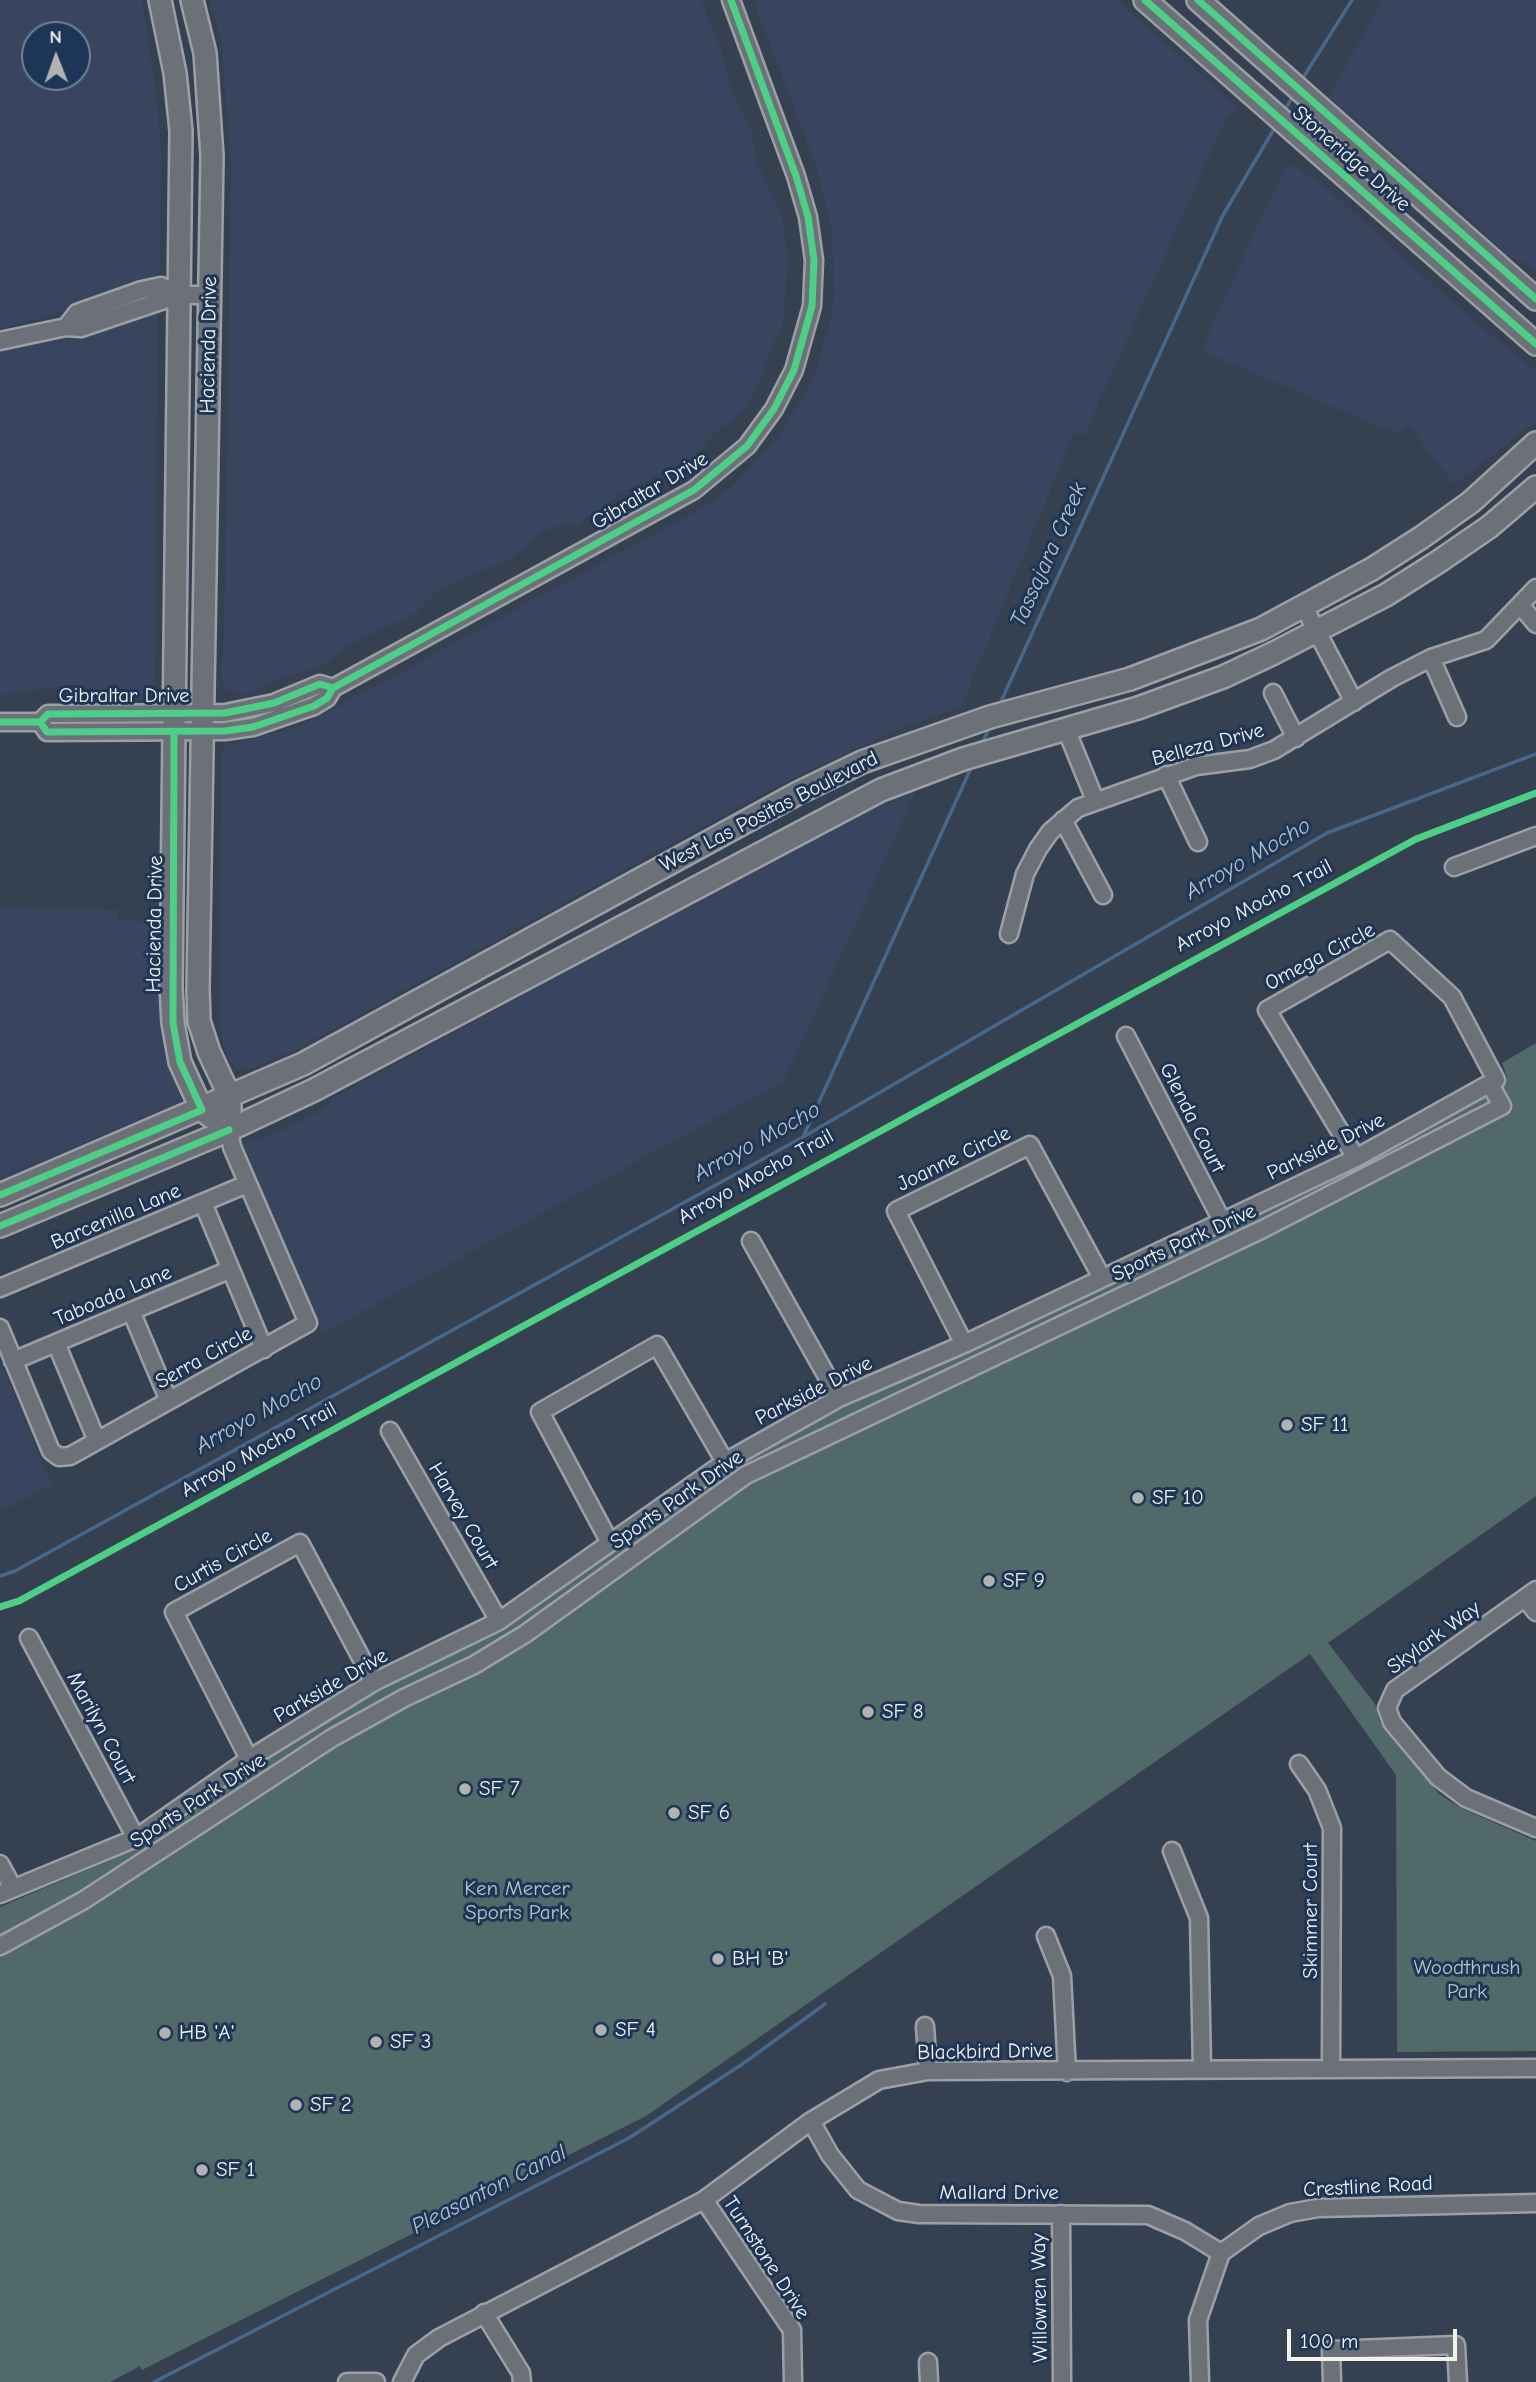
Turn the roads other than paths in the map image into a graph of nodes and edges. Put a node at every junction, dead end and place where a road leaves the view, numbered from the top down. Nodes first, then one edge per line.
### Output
1 (160, 0) edge
2 (192, 0) edge
3 (731, 0) edge
4 (1145, 0) edge
5 (1198, 0) edge
6 (1334, 120) junction
7 (1321, 155) junction
8 (1377, 205) junction
9 (1482, 251) junction
10 (179, 295) junction
11 (210, 295) junction
12 (1536, 299) edge
13 (0, 341) edge
14 (1536, 344) edge
15 (1536, 443) edge
16 (1536, 487) edge
17 (1536, 588) edge
18 (1521, 606) junction
19 (1304, 607) junction
20 (1536, 624) edge
21 (1317, 632) junction
22 (1431, 658) junction
23 (1273, 693) dead end
24 (1354, 702) junction
25 (1457, 717) dead end
26 (0, 722) edge
27 (174, 723) junction
28 (202, 723) junction
29 (1066, 729) junction
30 (1296, 738) junction
31 (1166, 775) junction
32 (1094, 800) junction
33 (1063, 820) junction
34 (1536, 836) edge
35 (1198, 842) dead end
36 (1454, 867) dead end
37 (1103, 895) dead end
38 (1009, 934) dead end
39 (1126, 1036) dead end
40 (1493, 1082) junction
41 (230, 1097) junction
42 (202, 1110) junction
43 (229, 1130) junction
44 (1356, 1158) junction
45 (247, 1184) junction
46 (0, 1195) edge
47 (203, 1203) junction
48 (1222, 1220) junction
49 (0, 1226) edge
50 (751, 1241) dead end
51 (229, 1270) junction
52 (1102, 1278) junction
53 (0, 1288) edge
54 (131, 1311) junction
55 (0, 1328) edge
56 (55, 1343) junction
57 (964, 1344) junction
58 (264, 1349) junction
59 (13, 1361) junction
60 (839, 1398) junction
61 (169, 1401) junction
62 (390, 1431) dead end
63 (97, 1441) junction
64 (725, 1462) junction
65 (609, 1541) junction
66 (1530, 1594) edge
67 (1536, 1612) edge
68 (499, 1621) junction
69 (29, 1638) dead end
70 (374, 1682) junction
71 (249, 1759) junction
72 (1299, 1764) dead end
73 (1536, 1828) edge
74 (136, 1838) junction
75 (1172, 1851) dead end
76 (0, 1864) edge
77 (7, 1891) edge
78 (1046, 1936) dead end
79 (0, 1946) edge
80 (925, 2025) dead end
81 (1331, 2067) junction
82 (1536, 2068) edge
83 (1202, 2069) junction
84 (928, 2071) junction
85 (1067, 2072) junction
86 (810, 2121) junction
87 (704, 2200) junction
88 (1536, 2203) edge
89 (1061, 2214) junction
90 (1221, 2253) junction
91 (484, 2313) junction
92 (928, 2362) dead end
93 (347, 2382) edge
94 (376, 2382) edge
95 (402, 2382) edge
96 (522, 2382) edge
97 (793, 2382) edge
98 (929, 2382) edge
99 (1062, 2382) edge
100 (1199, 2382) edge
101 (1332, 2382) edge
102 (1458, 2382) edge

1 - 10 main road, Hacienda Drive
2 - 11 main road, Hacienda Drive
3 - 28 street, Gibraltar Drive
4 - 7 main road, Stoneridge Drive
5 - 6 main road, Stoneridge Drive
6 - 7 main road
6 - 9 main road, Stoneridge Drive
7 - 8 main road, Stoneridge Drive
8 - 9 main road
8 - 14 main road, Stoneridge Drive
9 - 12 main road, Stoneridge Drive
10 - 11 street
10 - 13 street
10 - 27 main road, Hacienda Drive
11 - 28 main road, Hacienda Drive
15 - 19 main road, West Las Positas Boulevard
16 - 21 main road, West Las Positas Boulevard
17 - 18 street, Belleza Drive
18 - 20 street
18 - 22 street, Belleza Drive
19 - 21 street
19 - 41 main road, West Las Positas Boulevard
21 - 24 street
21 - 29 main road, West Las Positas Boulevard
22 - 24 street, Belleza Drive
22 - 25 street
23 - 30 street
24 - 30 street, Belleza Drive
26 - 27 street, Gibraltar Drive
27 - 28 street, Gibraltar Drive
27 - 42 main road, Hacienda Drive
28 - 41 main road, Hacienda Drive
29 - 32 street
29 - 43 main road, West Las Positas Boulevard
30 - 31 street, Belleza Drive
31 - 32 street, Belleza Drive
31 - 35 street
32 - 33 street, Belleza Drive
33 - 37 street
33 - 38 street, Belleza Drive
34 - 36 street
39 - 48 street, Glenda Court
40 - 44 street, Parkside Drive
40 - 44 street, Omega Circle
40 - 79 street, Sports Park Drive
41 - 42 main road, West Las Positas Boulevard
41 - 43 main road, Hacienda Drive
42 - 43 main road, Hacienda Drive
42 - 46 main road, West Las Positas Boulevard
43 - 45 street, Serra Circle
43 - 49 main road, West Las Positas Boulevard
44 - 48 street, Parkside Drive
45 - 47 street, Barcenilla Lane
45 - 58 street, Serra Circle
47 - 51 street
47 - 53 street, Barcenilla Lane
48 - 52 street, Parkside Drive
50 - 60 street
51 - 54 street, Taboada Lane
51 - 58 street
52 - 57 street, Parkside Drive
52 - 57 street, Joanne Circle
54 - 56 street, Taboada Lane
54 - 61 street
55 - 59 street, Serra Circle
56 - 59 street, Taboada Lane
56 - 63 street
57 - 60 street, Parkside Drive
58 - 61 street, Serra Circle
59 - 63 street, Serra Circle
60 - 64 street, Parkside Drive
61 - 63 street, Serra Circle
62 - 68 street, Harvey Court
64 - 65 street, Parkside Drive
64 - 65 street
65 - 68 street, Parkside Drive
66 - 67 street
66 - 73 street, Skylark Way
68 - 70 street, Parkside Drive
69 - 74 street, Marilyn Court
70 - 71 street, Parkside Drive
70 - 71 street, Curtis Circle
71 - 74 street, Parkside Drive
72 - 81 street, Skimmer Court
74 - 77 street, Parkside Drive
75 - 83 street
76 - 77 street
78 - 85 street
80 - 84 street
81 - 82 street, Blackbird Drive
81 - 83 street, Blackbird Drive
83 - 85 street, Blackbird Drive
84 - 85 street, Blackbird Drive
84 - 86 street, Blackbird Drive
86 - 87 street, Blackbird Drive
86 - 89 street, Mallard Drive
87 - 91 street, Blackbird Drive
87 - 97 street, Turnstone Drive
88 - 90 street, Crestline Road
89 - 90 street, Mallard Drive
89 - 99 street, Willowren Way
90 - 100 street
91 - 95 street, Blackbird Drive
91 - 96 street
92 - 98 street
93 - 94 street
101 - 102 street

